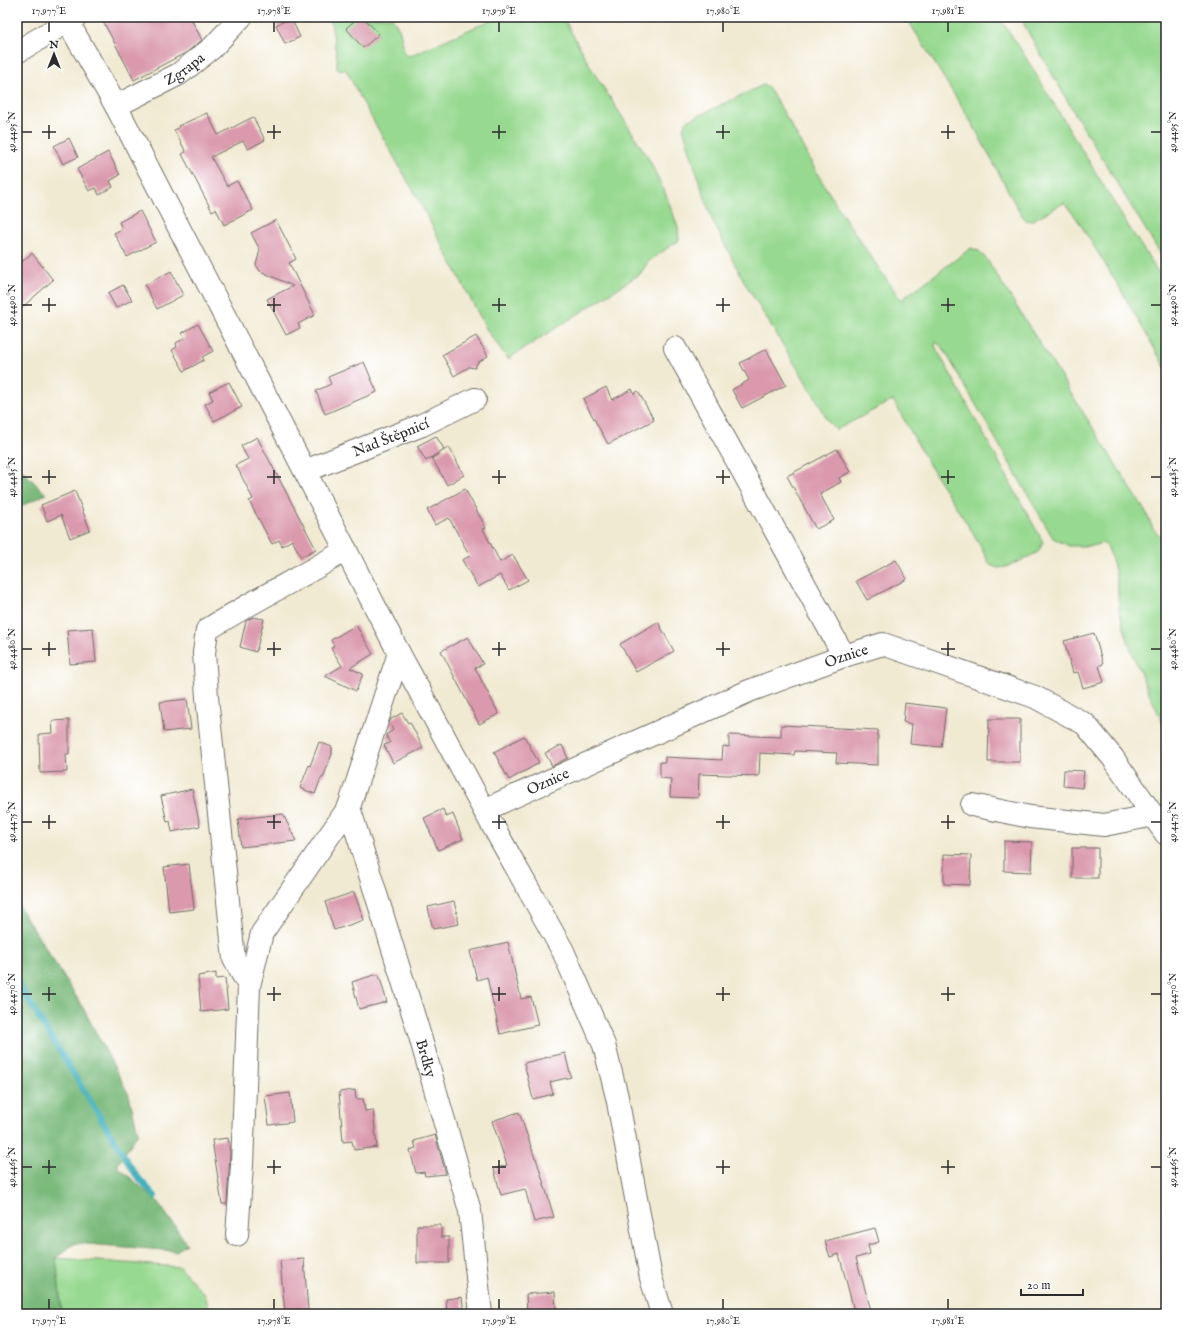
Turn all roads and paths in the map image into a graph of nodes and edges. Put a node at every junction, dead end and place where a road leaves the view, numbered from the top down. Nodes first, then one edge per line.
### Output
1 (241, 17) edge
2 (69, 18) edge
3 (17, 52) edge
4 (116, 106) junction
5 (675, 348) dead end
6 (475, 399) dead end
7 (305, 471) junction
8 (346, 550) junction
9 (399, 653) junction
10 (844, 656) junction
11 (972, 805) dead end
12 (349, 807) junction
13 (484, 810) junction
14 (1154, 815) junction
15 (1166, 834) edge
16 (249, 986) junction
17 (237, 1235) dead end
18 (481, 1314) edge
19 (662, 1314) edge

1 - 4 street, Zgrapa
2 - 3 street
2 - 4 street
4 - 7 street
5 - 10 street
6 - 7 street, Nad Štěpnicí
7 - 8 street
8 - 9 street
8 - 16 street
9 - 12 street
9 - 13 street
10 - 13 street, Oznice
10 - 14 street, Oznice
11 - 14 street
12 - 16 street
12 - 18 street, Brdky
13 - 19 street
14 - 15 street, Oznice
16 - 17 street

